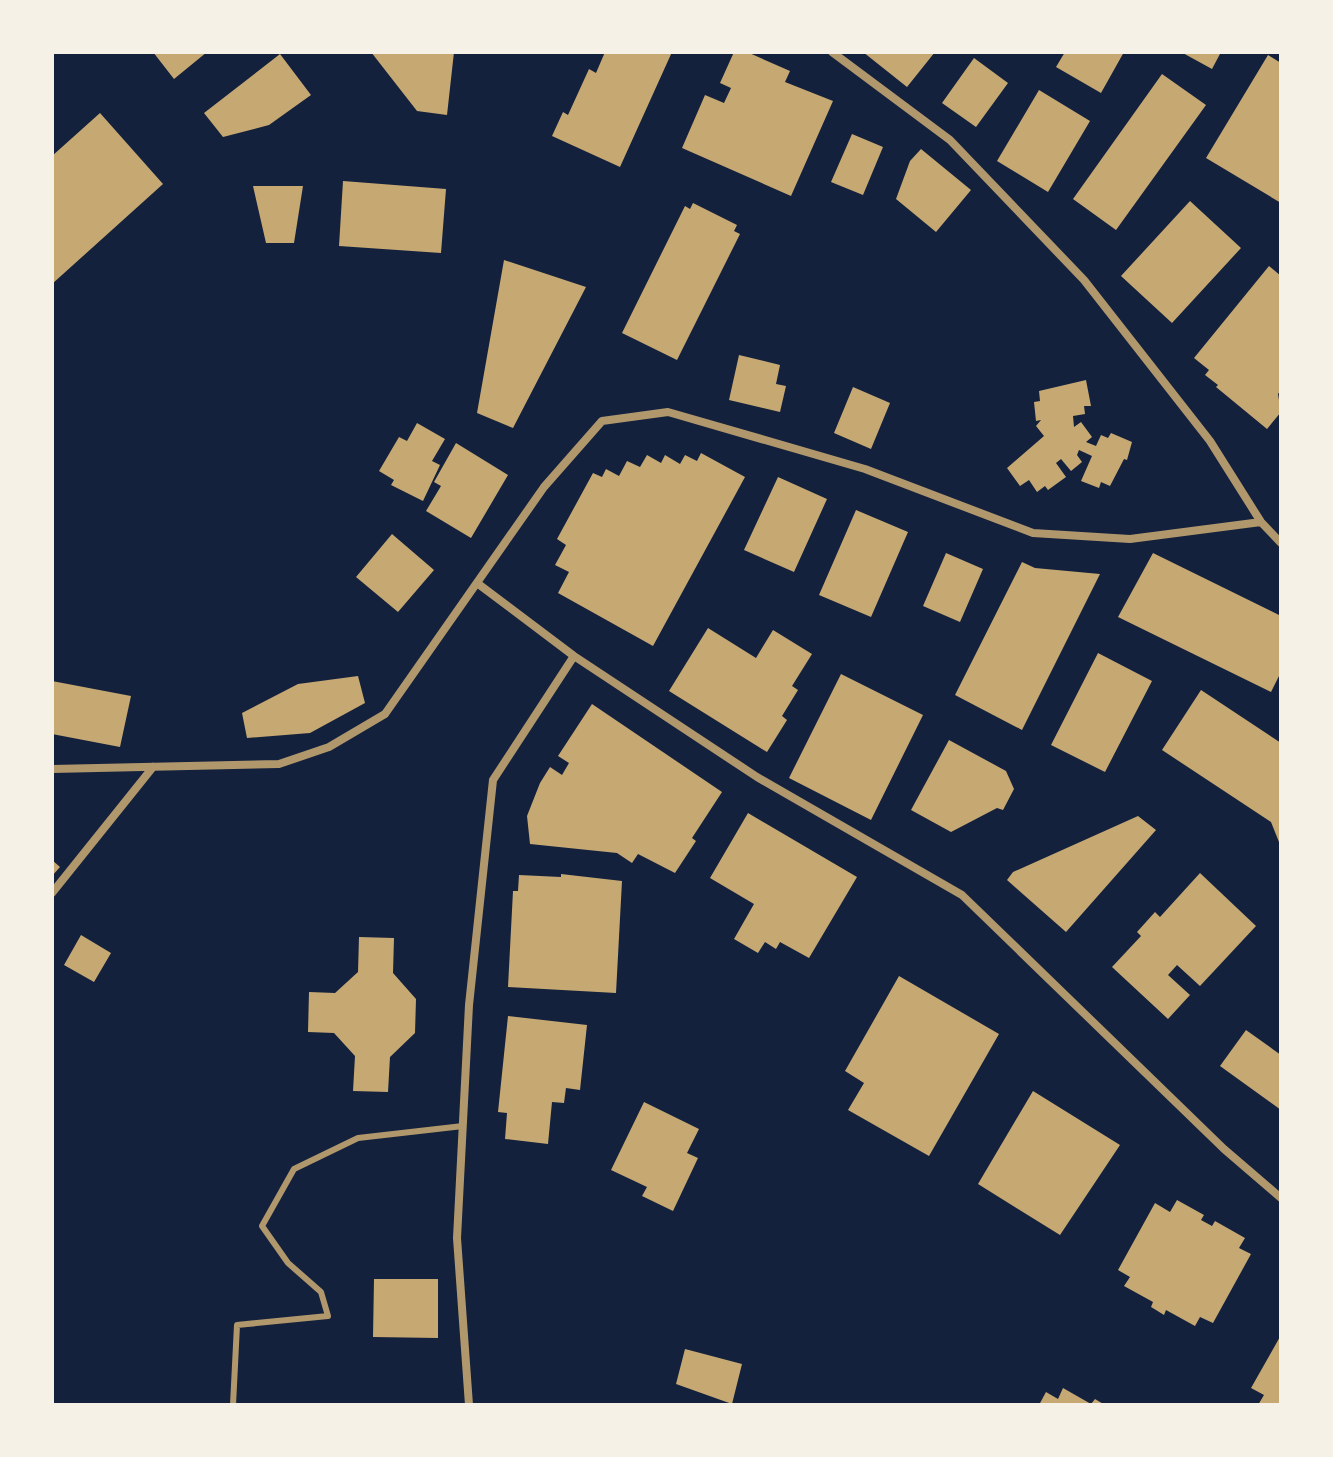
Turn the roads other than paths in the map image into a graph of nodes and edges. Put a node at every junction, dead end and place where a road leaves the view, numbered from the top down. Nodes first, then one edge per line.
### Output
1 (832, 52) edge
2 (1261, 522) junction
3 (1281, 543) edge
4 (477, 583) junction
5 (574, 656) junction
6 (153, 767) junction
7 (52, 769) edge
8 (52, 893) edge
9 (463, 1126) junction
10 (1281, 1198) edge
11 (233, 1405) edge
12 (469, 1405) edge

1 - 2 street
2 - 3 street
2 - 4 street
4 - 5 street
4 - 6 street
5 - 9 street
5 - 10 street
6 - 7 street
6 - 8 street
9 - 11 lane
9 - 12 street

